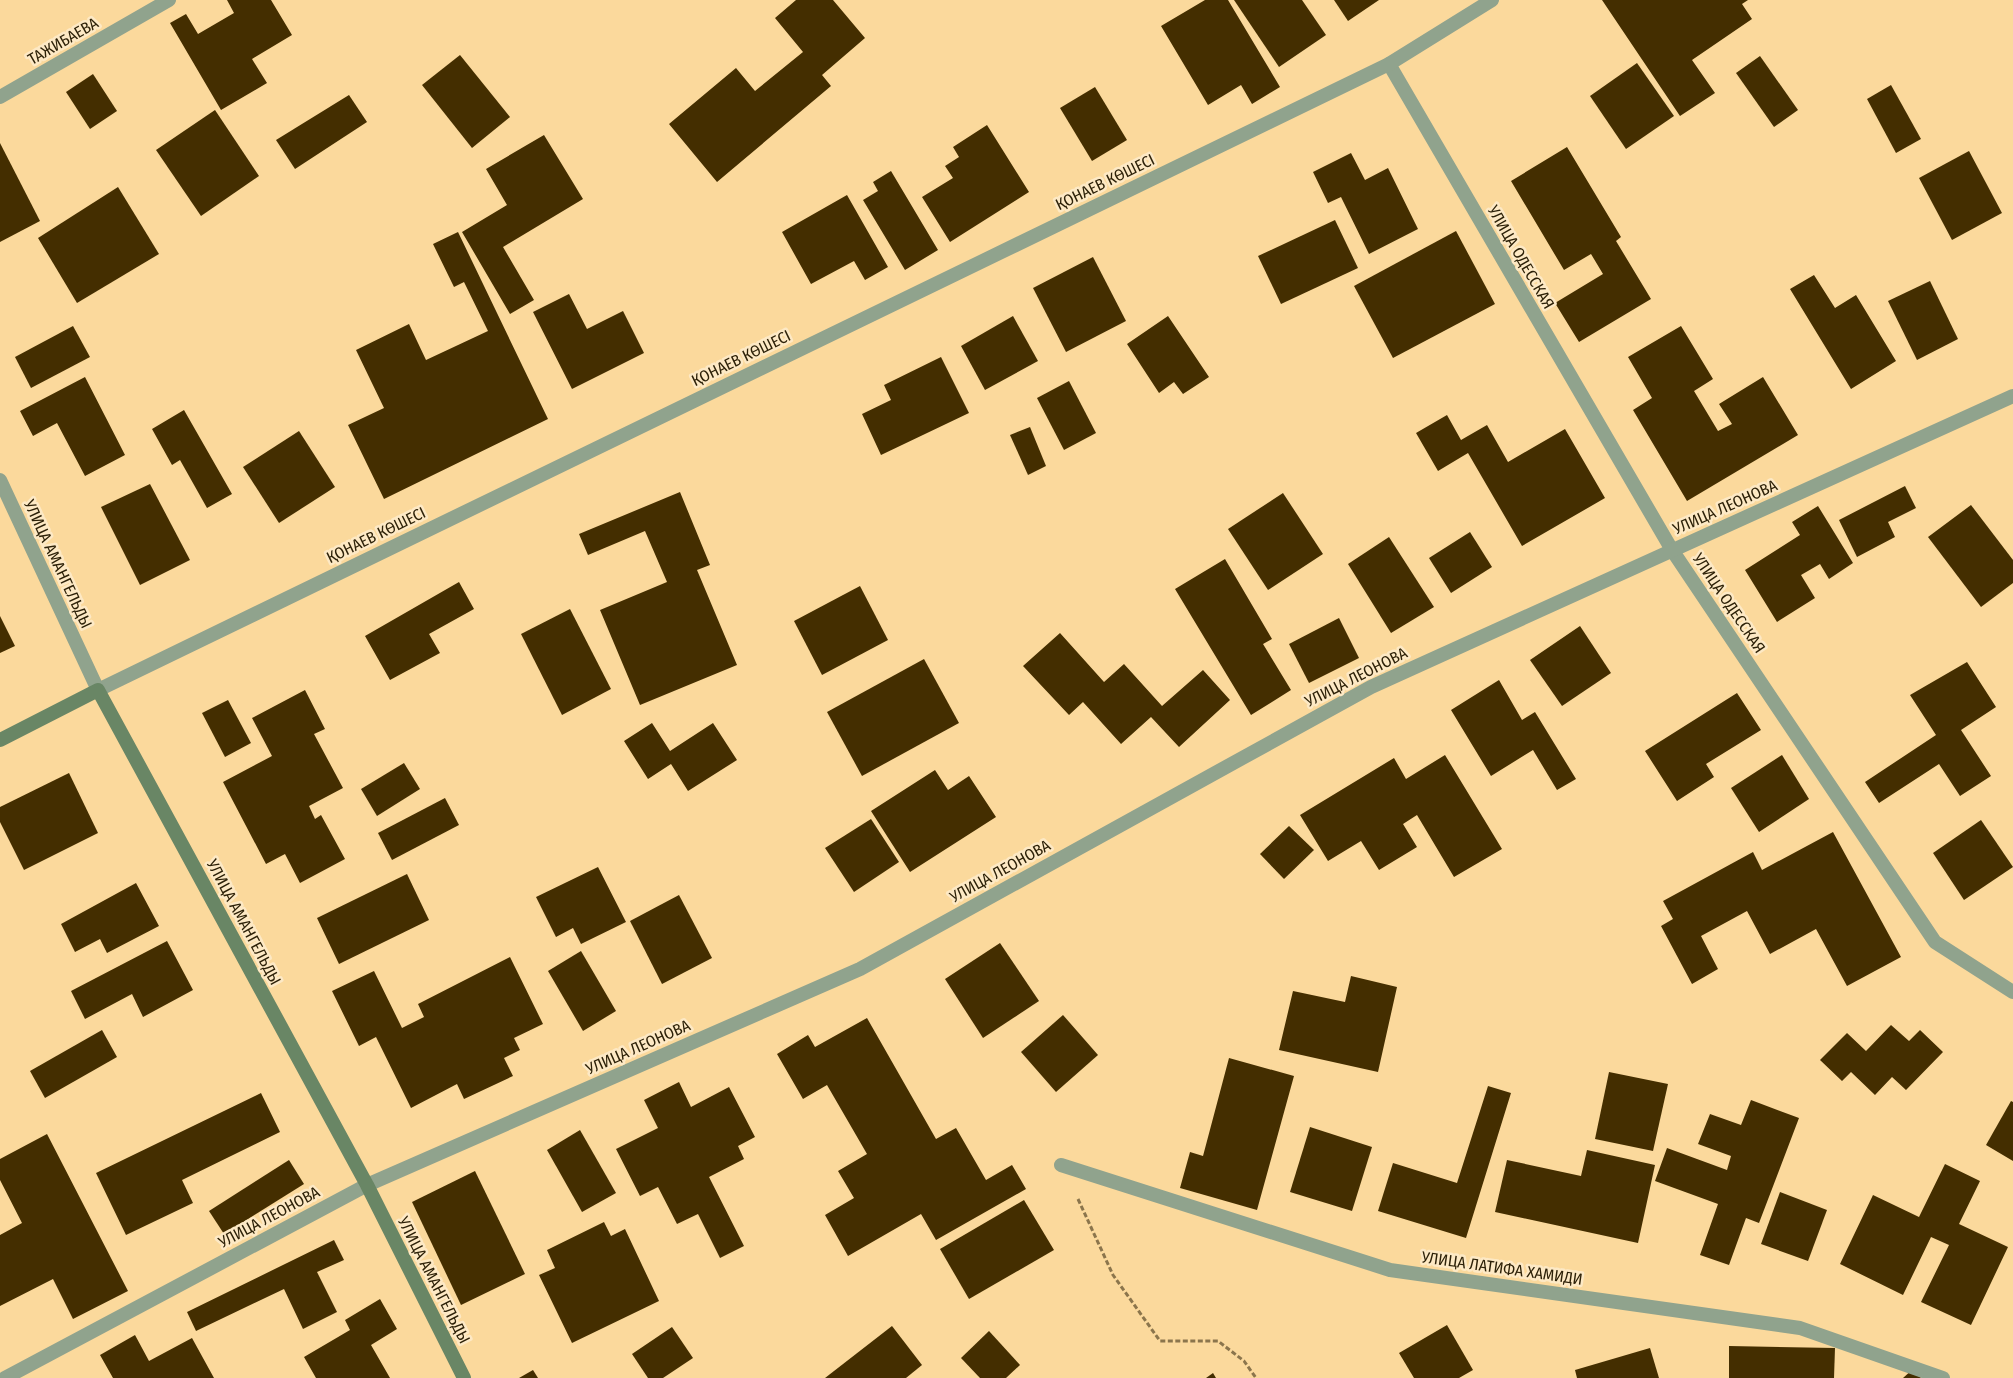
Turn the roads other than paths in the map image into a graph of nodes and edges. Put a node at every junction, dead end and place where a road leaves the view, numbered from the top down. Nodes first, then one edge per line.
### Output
1 (169, 0) edge
2 (1492, 0) edge
3 (1388, 64) junction
4 (0, 97) edge
5 (2013, 396) edge
6 (0, 480) edge
7 (1672, 550) junction
8 (98, 690) junction
9 (0, 740) edge
10 (2013, 992) edge
11 (1061, 1165) road end
12 (367, 1185) junction
13 (5, 1378) edge
14 (464, 1378) edge
15 (1943, 1378) edge

1 - 4 street, ТАЖИБАЕВА
2 - 3 street, ҚОНАЕВ КӨШЕСІ
3 - 7 street, УЛИЦА ОДЕССКАЯ
3 - 8 street, ҚОНАЕВ КӨШЕСІ
5 - 7 street, УЛИЦА ЛЕОНОВА
6 - 8 street, УЛИЦА АМАНГЕЛЬДЫ
7 - 10 street, УЛИЦА ОДЕССКАЯ
7 - 12 street, УЛИЦА ЛЕОНОВА
8 - 9 main road, ҚОНАЕВ КӨШЕСІ
8 - 12 main road, УЛИЦА АМАНГЕЛЬДЫ
11 - 15 street, УЛИЦА ЛАТИФА ХАМИДИ
12 - 13 street, УЛИЦА ЛЕОНОВА
12 - 14 main road, УЛИЦА АМАНГЕЛЬДЫ

